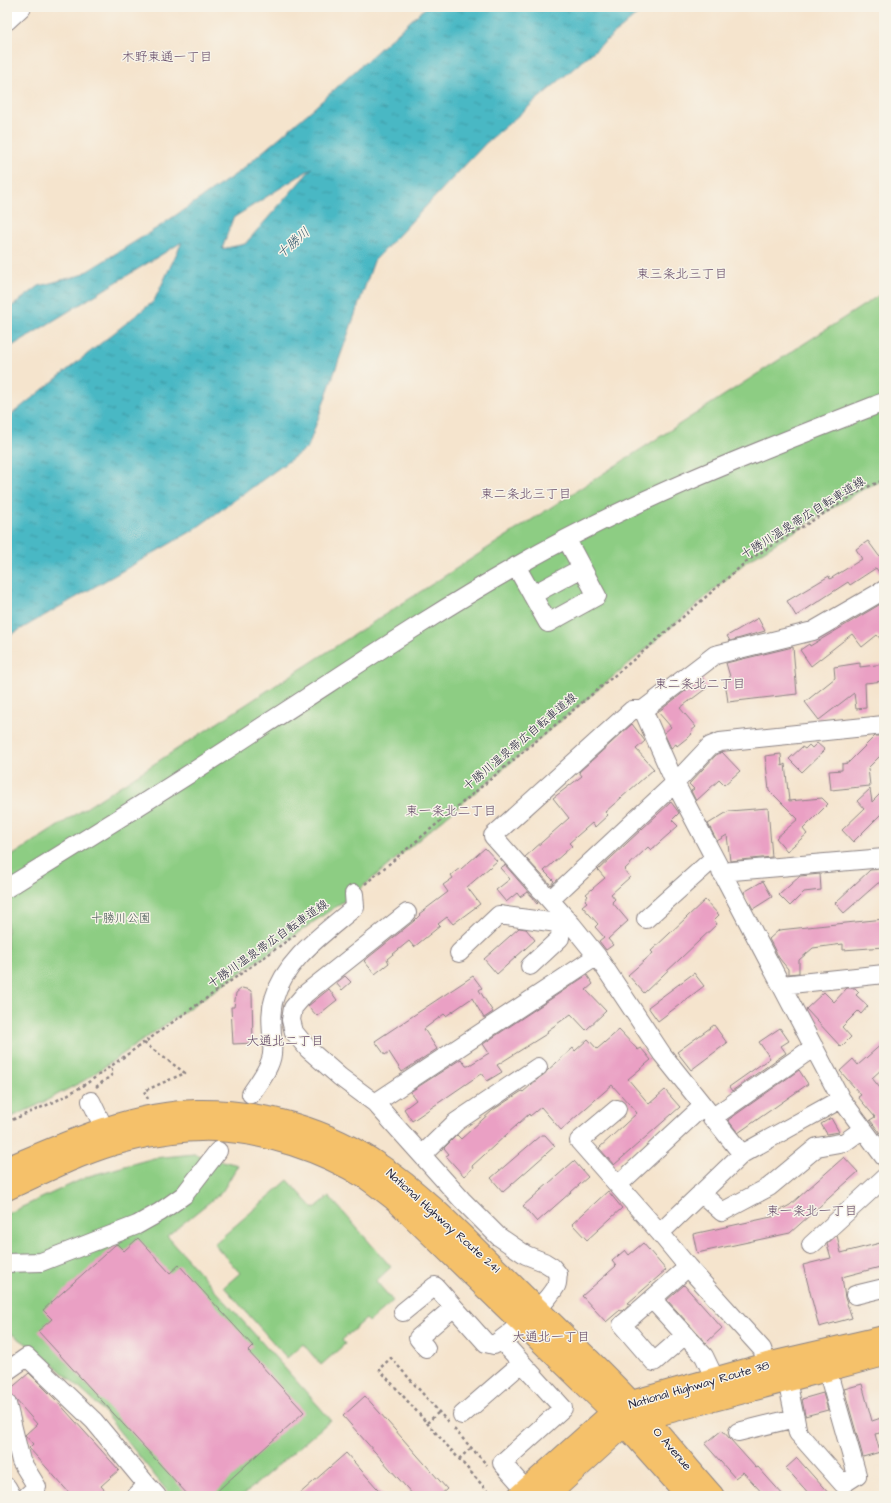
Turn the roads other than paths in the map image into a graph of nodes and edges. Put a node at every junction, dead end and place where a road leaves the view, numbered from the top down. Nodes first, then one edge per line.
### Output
1 (22, 7) edge
2 (7, 21) edge
3 (884, 402) edge
4 (566, 540) junction
5 (516, 566) junction
6 (582, 568) junction
7 (884, 590) edge
8 (532, 595) junction
9 (643, 710) junction
10 (884, 725) edge
11 (675, 783) junction
12 (884, 858) edge
13 (717, 865) junction
14 (7, 888) edge
15 (354, 894) road end
16 (552, 899) junction
17 (407, 914) dead end
18 (646, 919) dead end
19 (566, 924) junction
20 (459, 953) dead end
21 (596, 956) junction
22 (530, 966) dead end
23 (884, 974) edge
24 (782, 985) junction
25 (814, 1047) junction
26 (538, 1067) dead end
27 (251, 1094) dead end
28 (841, 1098) junction
29 (91, 1101) road end
30 (375, 1103) junction
31 (617, 1109) dead end
32 (708, 1112) junction
33 (863, 1129) junction
34 (106, 1137) junction
35 (218, 1151) dead end
36 (742, 1154) junction
37 (422, 1155) junction
38 (884, 1157) edge
39 (7, 1168) edge
40 (884, 1178) edge
41 (618, 1185) junction
42 (7, 1189) edge
43 (701, 1193) junction
44 (660, 1233) junction
45 (811, 1244) dead end
46 (7, 1263) edge
47 (688, 1268) junction
48 (884, 1288) edge
49 (854, 1295) dead end
50 (652, 1299) junction
51 (454, 1307) junction
52 (403, 1312) dead end
53 (529, 1316) junction
54 (685, 1335) junction
55 (884, 1337) edge
56 (501, 1340) junction
57 (426, 1348) dead end
58 (884, 1355) edge
59 (522, 1363) junction
60 (767, 1364) junction
61 (827, 1369) junction
62 (7, 1371) edge
63 (715, 1379) junction
64 (787, 1380) junction
65 (7, 1404) edge
66 (629, 1414) junction
67 (462, 1415) dead end
68 (795, 1418) junction
69 (738, 1432) dead end
70 (7, 1487) edge
71 (146, 1492) edge
72 (523, 1493) edge
73 (12, 1496) edge
74 (27, 1496) edge
75 (547, 1496) edge
76 (688, 1496) edge
77 (713, 1496) edge

1 - 2 street
3 - 4 street
4 - 5 street
4 - 6 street
5 - 8 street
5 - 14 street
6 - 8 street
6 - 8 street
7 - 9 street
9 - 11 street
9 - 16 street
10 - 11 street
11 - 13 street
11 - 16 street
12 - 13 street
13 - 18 street
13 - 24 street
15 - 27 street
16 - 19 street
17 - 30 street
19 - 20 street
19 - 21 street
19 - 22 street
21 - 30 street
21 - 32 street
23 - 24 street
24 - 25 street
25 - 28 street
25 - 32 street
26 - 37 street
28 - 33 street
28 - 36 street
29 - 34 street
30 - 37 street
31 - 41 street
32 - 36 street
32 - 41 street
33 - 38 street
33 - 43 street
34 - 39 highway, National Highway Route 241
34 - 42 highway, National Highway Route 241
34 - 53 highway, National Highway Route 241
35 - 46 street
36 - 43 street
37 - 53 street
40 - 45 street
41 - 44 street
43 - 44 street
44 - 47 street
47 - 50 street
47 - 60 street
48 - 49 street
50 - 54 street
50 - 54 street
51 - 52 street
51 - 56 street
51 - 57 street
53 - 56 street
53 - 66 highway, National Highway Route 241
54 - 63 street
55 - 60 highway, National Highway Route 38
56 - 59 street
58 - 61 highway, National Highway Route 38
59 - 67 street
59 - 72 street
60 - 63 highway, National Highway Route 38
61 - 64 highway, National Highway Route 38
61 - 68 street
62 - 71 street
63 - 66 highway, National Highway Route 38
64 - 66 highway, National Highway Route 38
64 - 68 street
65 - 74 street
66 - 72 highway, National Highway Route 38
66 - 75 highway, National Highway Route 38
66 - 76 highway, O Avenue
66 - 77 highway, O Avenue
68 - 69 street
70 - 73 street

